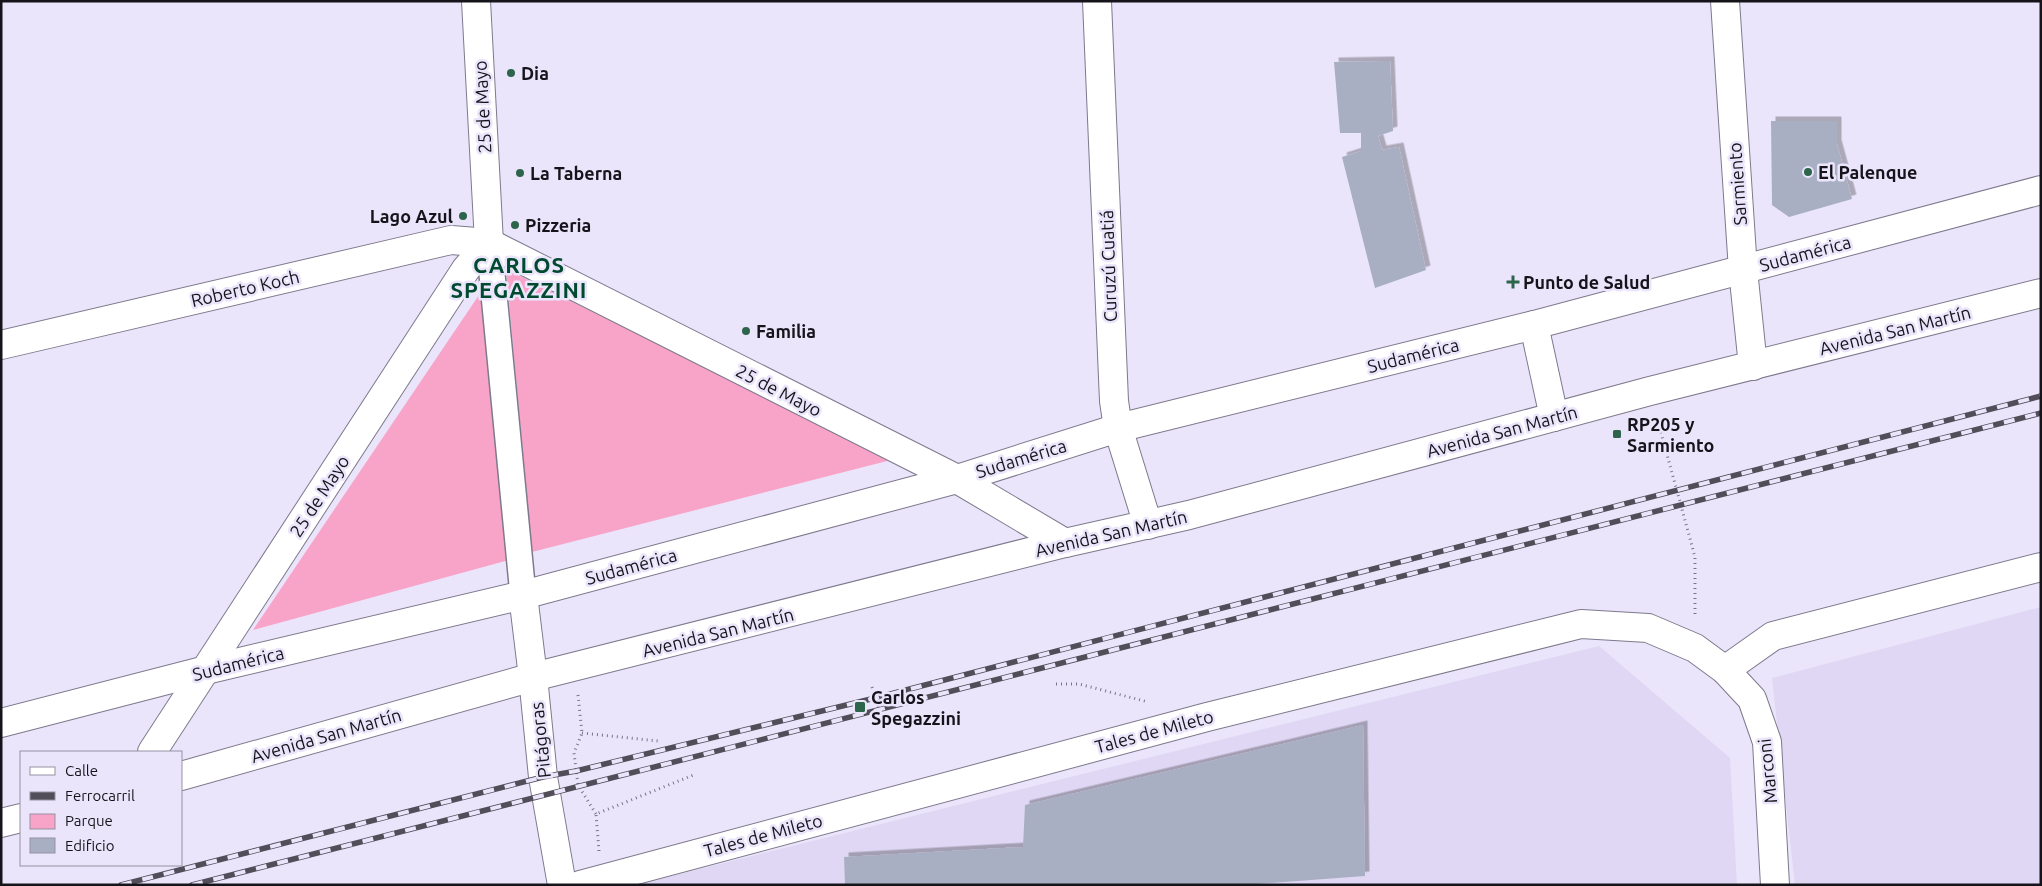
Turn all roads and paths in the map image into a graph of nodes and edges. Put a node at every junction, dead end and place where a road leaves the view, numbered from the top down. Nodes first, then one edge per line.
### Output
1 (476, 1) edge
2 (1097, 1) edge
3 (1725, 1) edge
4 (2041, 190) edge
5 (490, 244) junction
6 (1743, 270) junction
7 (2041, 293) edge
8 (1534, 325) junction
9 (1, 345) edge
10 (1753, 366) junction
11 (1650, 391) junction
12 (1554, 417) junction
13 (1118, 428) junction
14 (957, 479) junction
15 (1148, 525) junction
16 (1065, 544) junction
17 (2041, 567) edge
18 (522, 595) junction
19 (1695, 648) junction
20 (573, 668) junction
21 (206, 670) junction
22 (1725, 670) junction
23 (533, 677) junction
24 (1056, 684) dead end
25 (872, 687) dead end
26 (1152, 703) dead end
27 (1, 723) edge
28 (885, 726) dead end
29 (582, 734) junction
30 (658, 741) dead end
31 (153, 751) edge
32 (696, 774) dead end
33 (182, 776) edge
34 (596, 814) junction
35 (20, 818) edge
36 (1, 823) edge
37 (590, 882) edge
38 (562, 885) edge
39 (1775, 885) edge

1 - 5 street, 25 de Mayo
2 - 13 street, Curuzú Cuatiá
3 - 6 street, Sarmiento
4 - 6 street, Sudamérica
5 - 9 street, Roberto Koch
5 - 14 street, 25 de Mayo
5 - 18 street
5 - 21 street, 25 de Mayo
6 - 8 street, Sudamérica
6 - 10 street, Sarmiento
7 - 10 street, Avenida San Martín
8 - 12 street
8 - 13 street, Sudamérica
10 - 11 street, Avenida San Martín
11 - 12 street, Avenida San Martín
11 - 19 path
12 - 15 street, Avenida San Martín
13 - 14 street, Sudamérica
13 - 15 street, Curuzú Cuatiá
14 - 16 street, 25 de Mayo
14 - 18 street, Sudamérica
15 - 16 street, Avenida San Martín
16 - 20 street, Avenida San Martín
17 - 22 street
18 - 21 street, Sudamérica
18 - 23 street, Pitágoras
19 - 22 street, Tales de Mileto
19 - 37 street, Tales de Mileto
20 - 23 street, Avenida San Martín
20 - 29 path
21 - 27 street, Sudamérica
21 - 31 street, 25 de Mayo
22 - 39 street, Marconi
23 - 33 street, Avenida San Martín
23 - 38 street, Pitágoras
24 - 26 path
25 - 28 path
29 - 30 path
29 - 34 path
32 - 34 path
34 - 37 path
35 - 36 street

